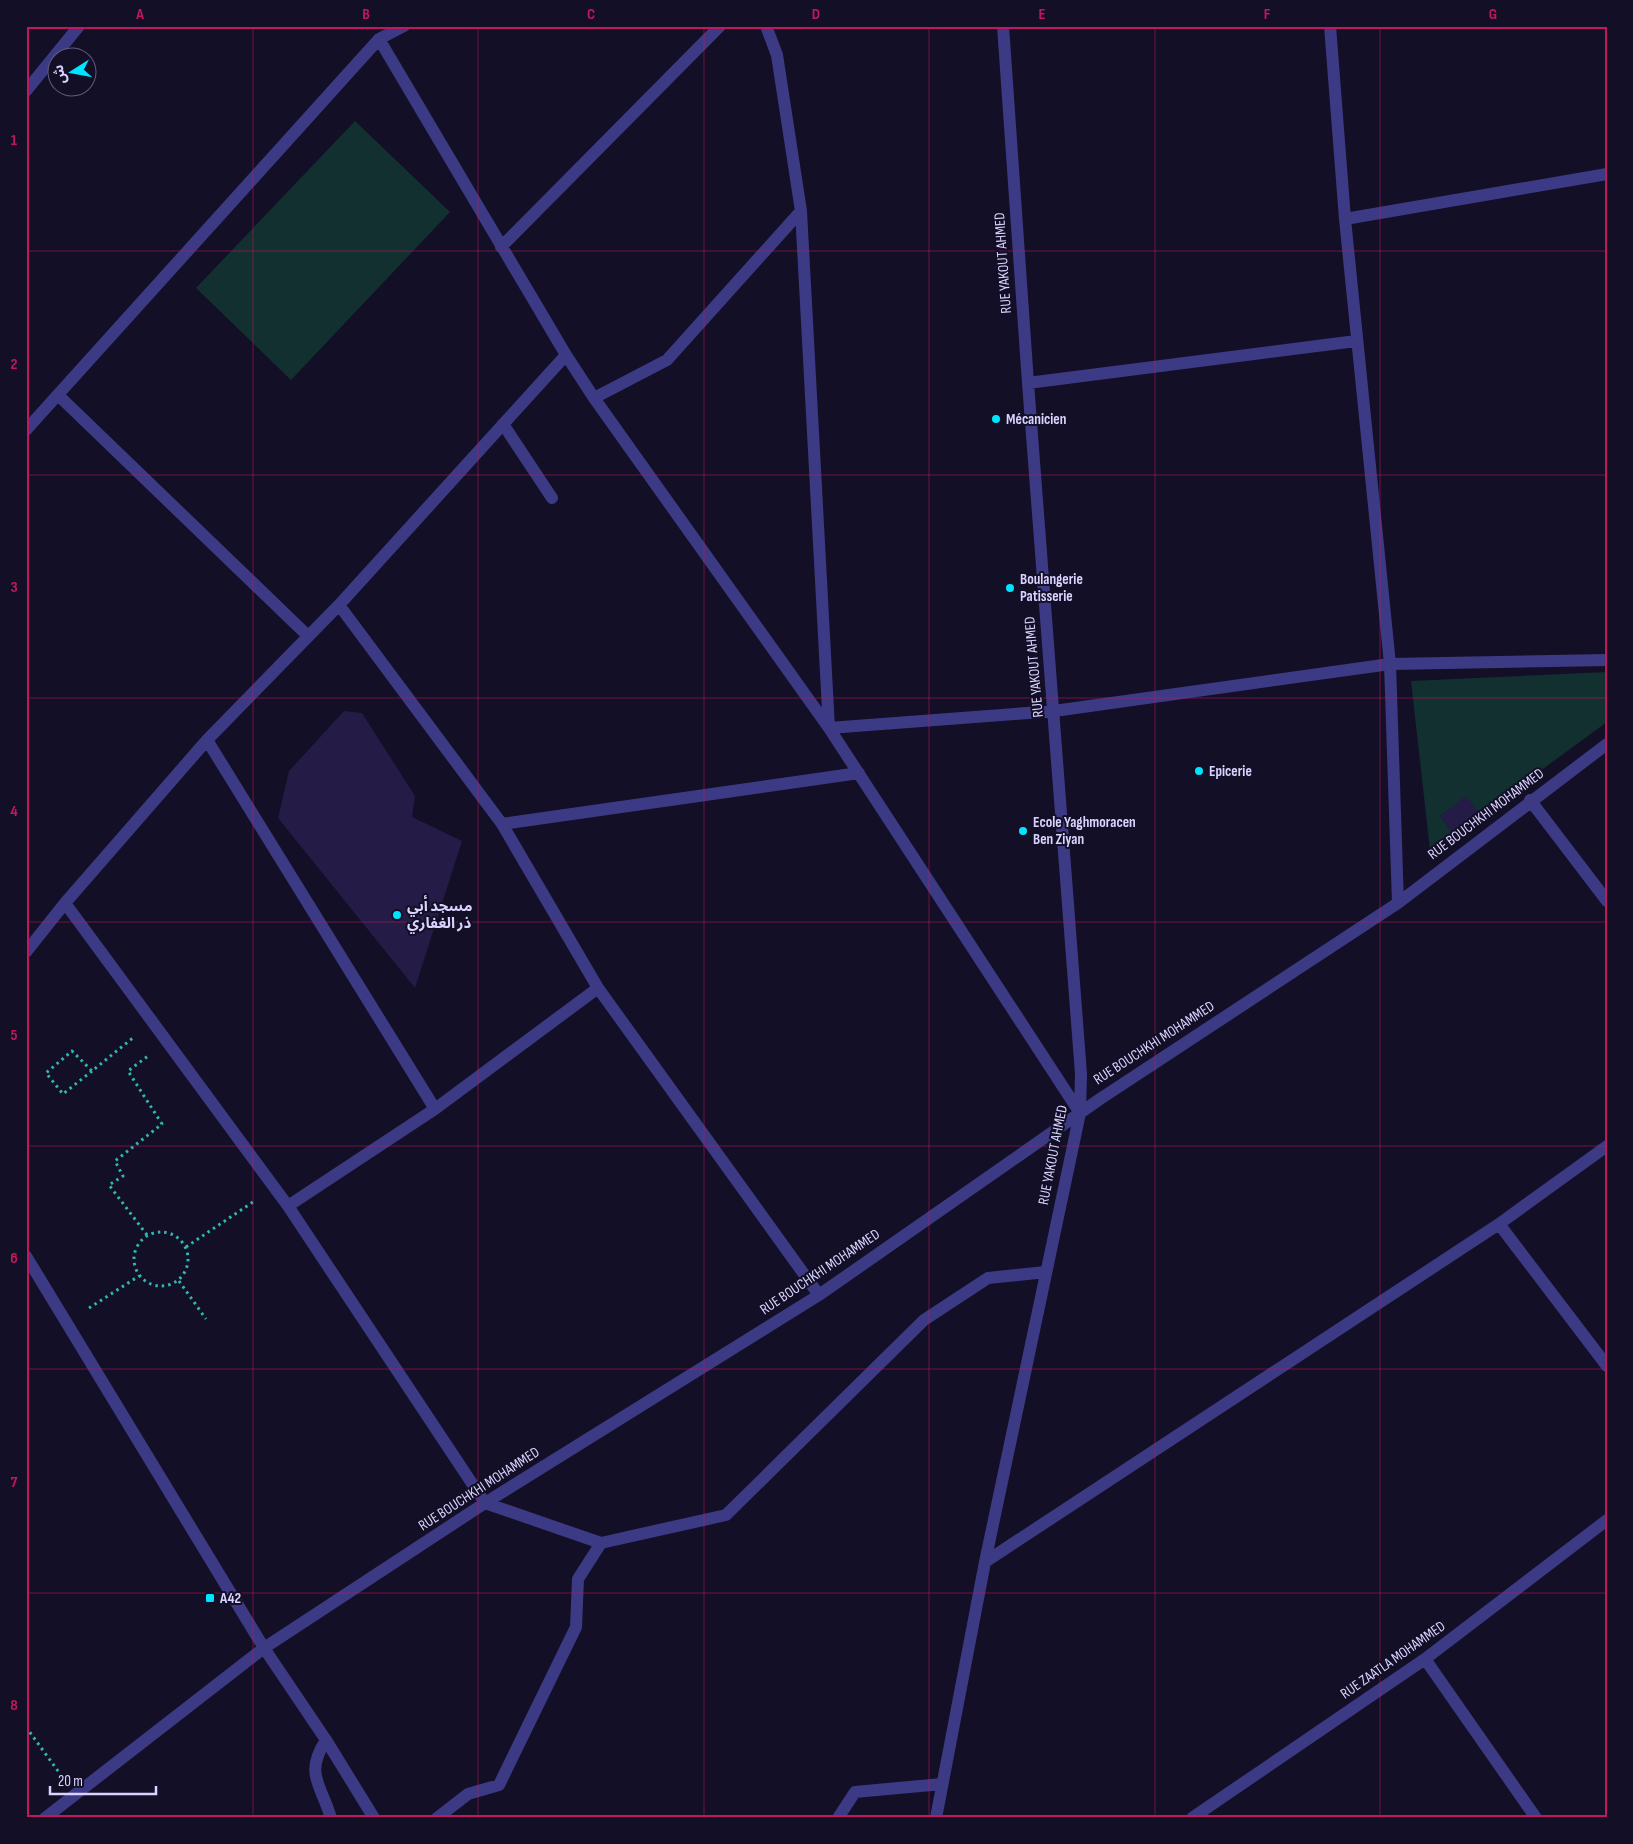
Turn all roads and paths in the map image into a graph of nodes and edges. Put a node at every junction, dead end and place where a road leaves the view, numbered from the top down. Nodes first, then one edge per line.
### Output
1 (79, 26) edge
2 (404, 26) edge
3 (720, 26) edge
4 (766, 26) edge
5 (1003, 26) edge
6 (1330, 26) edge
7 (378, 39) junction
8 (26, 91) edge
9 (1607, 174) edge
10 (801, 211) junction
11 (1345, 219) junction
12 (501, 247) junction
13 (1356, 341) junction
14 (566, 355) junction
15 (1028, 383) junction
16 (58, 395) junction
17 (594, 398) junction
18 (503, 424) junction
19 (26, 430) edge
20 (552, 498) dead end
21 (339, 604) junction
22 (308, 636) junction
23 (1607, 660) edge
24 (1390, 664) junction
25 (1054, 711) junction
26 (830, 728) junction
27 (207, 740) junction
28 (1607, 744) edge
29 (859, 773) junction
30 (1530, 800) junction
31 (502, 824) junction
32 (1607, 901) edge
33 (65, 903) junction
34 (1398, 903) junction
35 (26, 952) edge
36 (598, 988) junction
37 (140, 1032) dead end
38 (153, 1052) dead end
39 (92, 1070) junction
40 (435, 1109) junction
41 (1080, 1113) junction
42 (1607, 1146) edge
43 (253, 1202) dead end
44 (288, 1206) junction
45 (1498, 1224) junction
46 (147, 1236) junction
47 (186, 1247) junction
48 (26, 1256) edge
49 (1046, 1272) junction
50 (139, 1276) junction
51 (179, 1281) junction
52 (819, 1295) junction
53 (89, 1308) dead end
54 (206, 1319) dead end
55 (1607, 1366) edge
56 (485, 1503) junction
57 (1607, 1520) edge
58 (602, 1543) junction
59 (986, 1562) junction
60 (264, 1648) junction
61 (1426, 1659) junction
62 (26, 1727) edge
63 (326, 1740) junction
64 (942, 1784) junction
65 (75, 1794) junction
66 (45, 1818) edge
67 (331, 1818) edge
68 (374, 1818) edge
69 (437, 1818) edge
70 (838, 1818) edge
71 (936, 1818) edge
72 (1192, 1818) edge
73 (1536, 1818) edge

1 - 8 street
2 - 7 street
3 - 12 street
4 - 10 street
5 - 15 street, RUE YAKOUT AHMED
6 - 11 street
7 - 12 street
7 - 16 street
9 - 11 street
10 - 17 street
10 - 26 street
11 - 13 street
12 - 14 street
13 - 15 street
13 - 24 street
14 - 17 street
14 - 18 street
15 - 25 street, RUE YAKOUT AHMED
16 - 19 street
16 - 22 street
17 - 26 street
18 - 20 street
18 - 21 street
21 - 22 street
21 - 31 street
22 - 27 street
23 - 24 street
24 - 25 street
24 - 34 street
25 - 26 street
25 - 41 street, RUE YAKOUT AHMED
26 - 29 street
27 - 33 street
27 - 40 street
28 - 30 street, RUE BOUCHKHI MOHAMMED
29 - 31 street
29 - 41 street
30 - 32 street
30 - 34 street, RUE BOUCHKHI MOHAMMED
31 - 36 street
33 - 35 street
33 - 44 street
34 - 41 street, RUE BOUCHKHI MOHAMMED
36 - 40 street
36 - 52 street
37 - 39 path
38 - 46 path
39 - 39 path
40 - 44 street
41 - 49 street, RUE YAKOUT AHMED
41 - 52 street, RUE BOUCHKHI MOHAMMED
42 - 45 street
43 - 47 path
44 - 56 street
45 - 55 street
45 - 59 street
46 - 47 path
46 - 50 path
47 - 51 path
48 - 60 street
49 - 58 street
49 - 59 street, RUE YAKOUT AHMED
50 - 51 path
50 - 53 path
51 - 54 path
52 - 56 street, RUE BOUCHKHI MOHAMMED
56 - 58 street
56 - 60 street, RUE BOUCHKHI MOHAMMED
57 - 61 street, RUE ZAATLA MOHAMMED
58 - 69 street
59 - 64 street, RUE YAKOUT AHMED
60 - 63 street
60 - 65 street, RUE BOUCHKHI MOHAMMED
61 - 72 street, RUE ZAATLA MOHAMMED
61 - 73 street
62 - 65 path
63 - 67 street
63 - 68 street
64 - 70 street
64 - 71 street, RUE YAKOUT AHMED
65 - 66 street, RUE BOUCHKHI MOHAMMED

